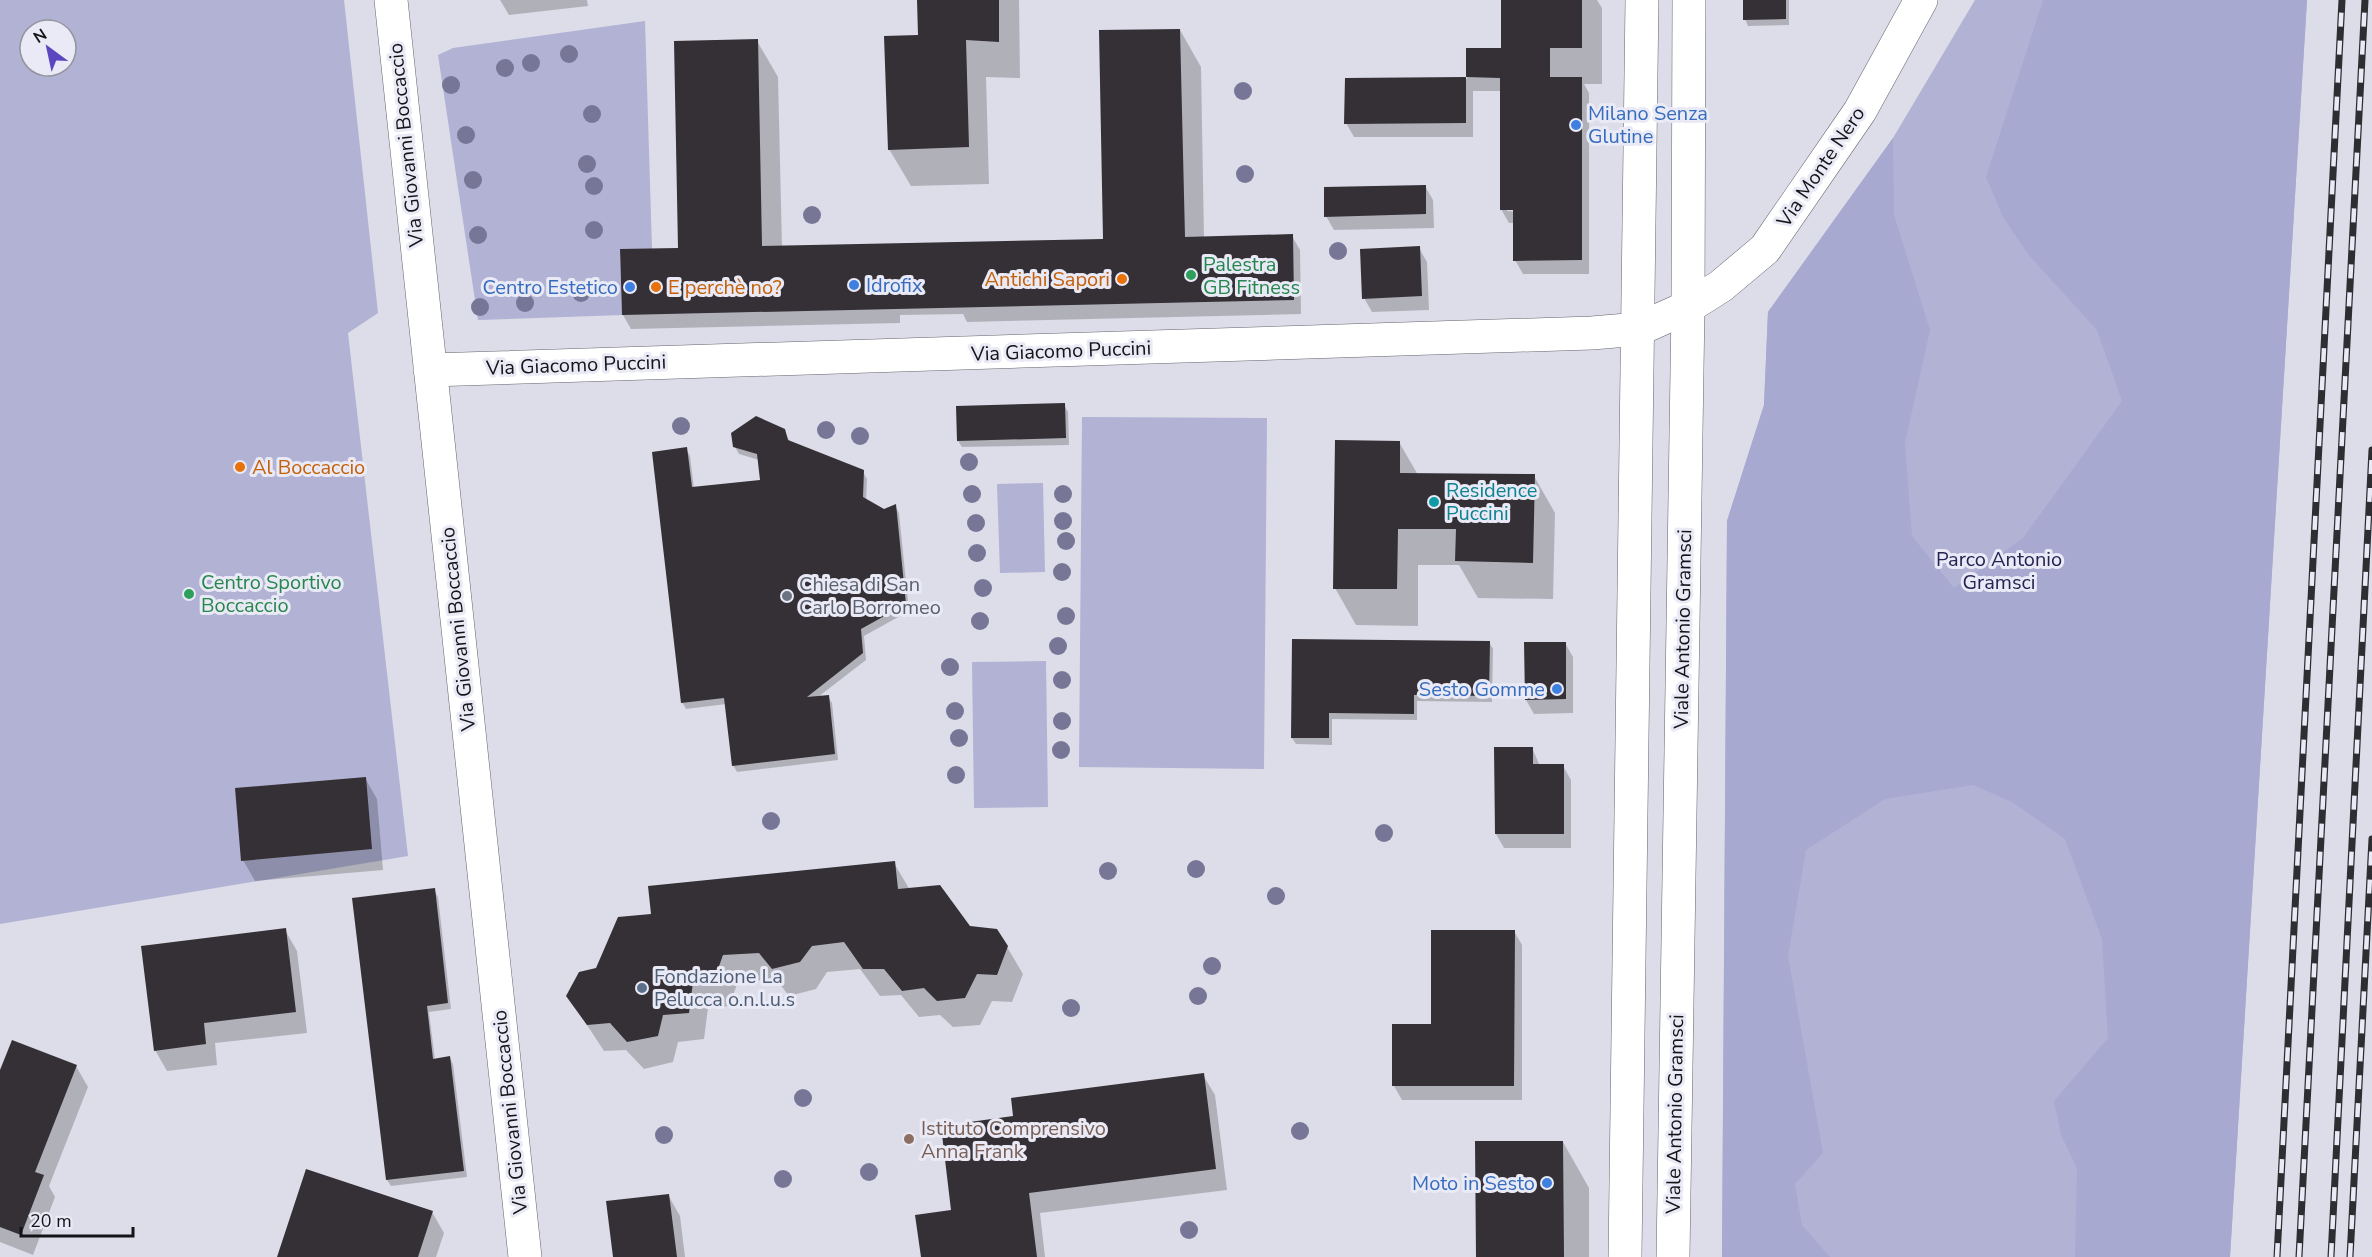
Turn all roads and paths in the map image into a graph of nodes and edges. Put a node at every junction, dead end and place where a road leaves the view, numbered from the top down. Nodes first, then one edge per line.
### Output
1 (391, 0) edge
2 (1642, 0) edge
3 (1689, 0) edge
4 (1921, 0) edge
5 (1688, 307) junction
6 (1639, 329) junction
7 (430, 370) junction
8 (525, 1257) edge
9 (1625, 1257) edge
10 (1673, 1257) edge

1 - 7 street, Via Giovanni Boccaccio
2 - 6 street
3 - 5 street, Viale Antonio Gramsci
4 - 5 street, Via Monte Nero
5 - 6 street, Via Giacomo Puccini
5 - 10 street, Viale Antonio Gramsci
6 - 7 street, Via Giacomo Puccini
6 - 9 street
7 - 8 street, Via Giovanni Boccaccio

